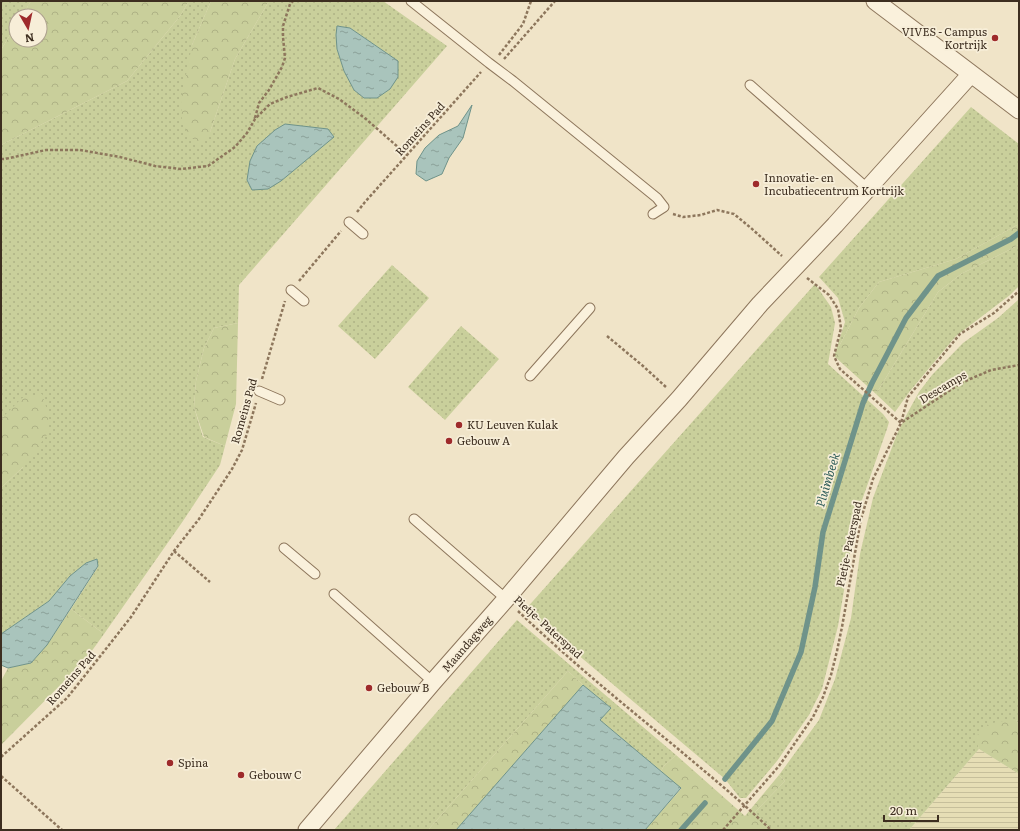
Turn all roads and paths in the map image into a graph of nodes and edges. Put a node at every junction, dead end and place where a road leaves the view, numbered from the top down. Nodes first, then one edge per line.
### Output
1 (293, 1) edge
2 (411, 1) edge
3 (531, 1) edge
4 (555, 1) edge
5 (875, 1) edge
6 (492, 66) junction
7 (971, 74) junction
8 (750, 85) dead end
9 (1019, 110) edge
10 (255, 119) junction
11 (407, 155) junction
12 (1, 159) edge
13 (868, 189) junction
14 (664, 207) junction
15 (653, 214) dead end
16 (349, 222) junction
17 (363, 234) dead end
18 (794, 268) junction
19 (291, 290) junction
20 (1019, 291) edge
21 (304, 302) dead end
22 (590, 308) dead end
23 (608, 336) dead end
24 (1019, 365) edge
25 (530, 376) dead end
26 (259, 391) junction
27 (679, 399) junction
28 (280, 400) dead end
29 (901, 423) junction
30 (414, 519) dead end
31 (284, 548) dead end
32 (174, 550) junction
33 (315, 574) dead end
34 (210, 582) dead end
35 (334, 594) dead end
36 (506, 600) junction
37 (433, 682) junction
38 (1, 758) edge
39 (1, 776) edge
40 (745, 805) junction
41 (62, 830) edge
42 (307, 830) edge
43 (724, 830) edge
44 (771, 830) edge

1 - 10 path
2 - 6 lane
3 - 6 path
4 - 6 path
5 - 7 street
6 - 11 path, Romeins Pad
6 - 14 lane
7 - 9 street
7 - 13 street, Maandagweg
8 - 13 lane
10 - 11 path
10 - 12 path
11 - 16 path, Romeins Pad
13 - 18 street, Maandagweg
14 - 15 lane
14 - 18 path
16 - 17 lane
16 - 19 path, Romeins Pad
18 - 27 street, Maandagweg
18 - 29 path
19 - 21 lane
19 - 26 path, Romeins Pad
20 - 29 path, Pietje- Paterspad
22 - 25 lane
23 - 27 path
24 - 29 path, Descamps
26 - 28 lane
26 - 32 path, Romeins Pad
27 - 36 street, Maandagweg
29 - 40 path, Pietje- Paterspad
30 - 36 lane
31 - 33 lane
32 - 34 path
32 - 38 path, Romeins Pad
35 - 37 lane
36 - 37 street, Maandagweg
36 - 40 path, Pietje- Paterspad
37 - 42 street, Maandagweg
39 - 41 path
40 - 43 path, Pietje- Paterspad
40 - 44 path

